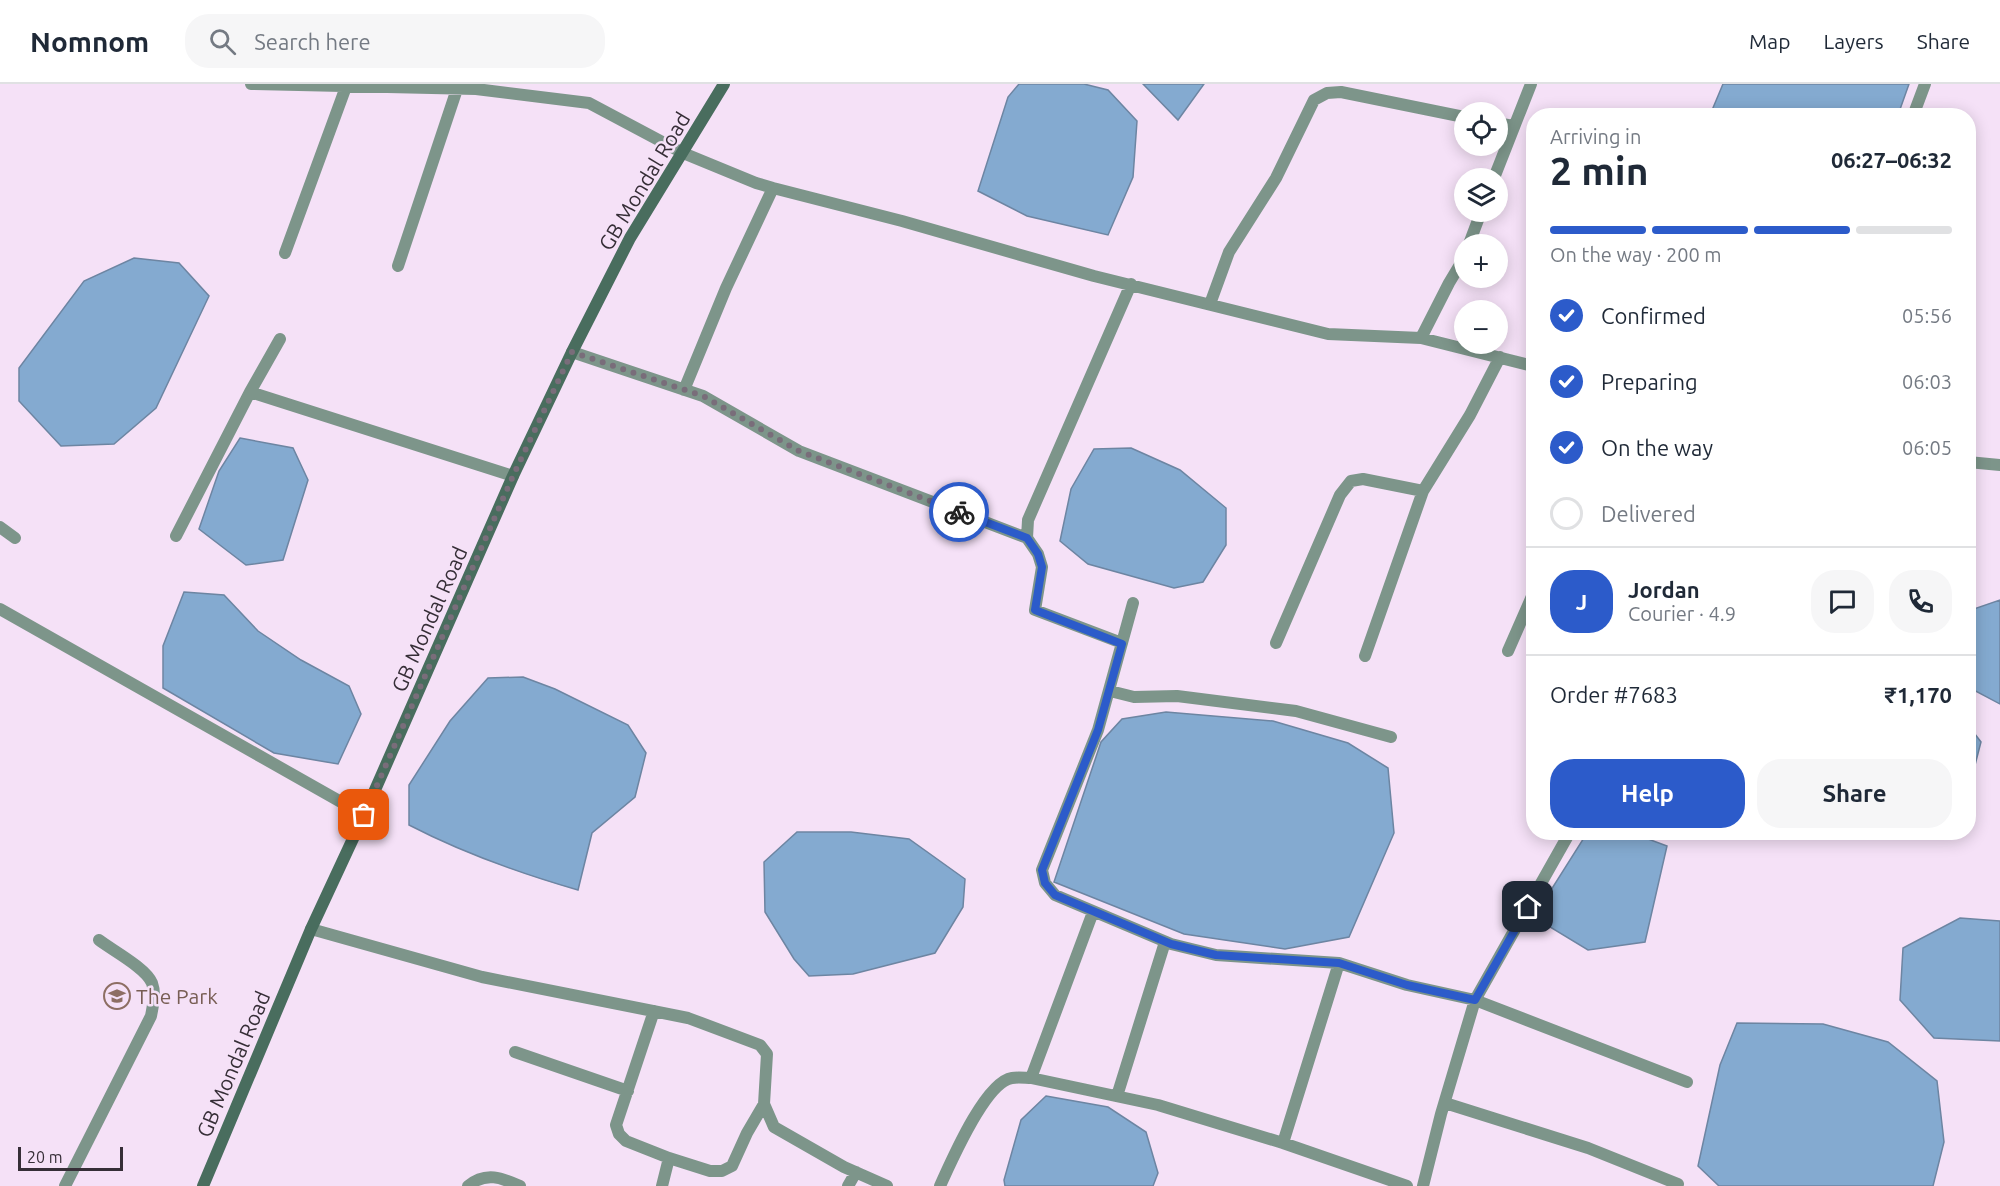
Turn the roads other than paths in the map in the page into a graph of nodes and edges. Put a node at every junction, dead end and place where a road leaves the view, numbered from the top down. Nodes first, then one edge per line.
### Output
1 (251, 84) edge
2 (724, 84) edge
3 (1531, 84) edge
4 (1925, 84) edge
5 (347, 85) edge
6 (488, 87) edge
7 (457, 89) junction
8 (1916, 108) edge
9 (1454, 115) edge
10 (1508, 125) edge
11 (1513, 126) junction
12 (683, 153) junction
13 (1498, 168) edge
14 (772, 188) junction
15 (285, 253) dead end
16 (398, 267) dead end
17 (1454, 275) edge
18 (1131, 285) junction
19 (1210, 304) junction
20 (1421, 338) junction
21 (279, 339) dead end
22 (572, 352) junction
23 (1500, 357) junction
24 (1526, 364) edge
25 (684, 390) junction
26 (250, 392) junction
27 (1976, 463) edge
28 (2000, 465) edge
29 (513, 476) junction
30 (1423, 491) junction
31 (0, 526) edge
32 (176, 536) dead end
33 (15, 538) dead end
34 (1027, 538) junction
35 (1133, 603) dead end
36 (0, 609) edge
37 (1526, 610) edge
38 (1122, 644) junction
39 (1276, 644) dead end
40 (1508, 651) dead end
41 (1365, 656) dead end
42 (1110, 691) junction
43 (1391, 737) dead end
44 (364, 815) junction
45 (1565, 840) edge
46 (1093, 912) junction
47 (311, 929) junction
48 (99, 940) dead end
49 (1165, 942) junction
50 (1339, 963) junction
51 (1475, 1000) junction
52 (654, 1011) junction
53 (515, 1052) dead end
54 (1031, 1078) junction
55 (1687, 1083) dead end
56 (628, 1091) junction
57 (1117, 1096) junction
58 (1444, 1103) junction
59 (765, 1104) junction
60 (1283, 1143) junction
61 (669, 1158) junction
62 (856, 1172) junction
63 (1678, 1184) dead end
64 (65, 1186) edge
65 (203, 1186) edge
66 (468, 1186) edge
67 (520, 1186) edge
68 (662, 1186) edge
69 (848, 1186) edge
70 (887, 1186) edge
71 (940, 1186) edge
72 (1407, 1186) edge
73 (1423, 1186) edge

1 - 5 street
2 - 12 street, GB Mondal Road
3 - 11 street
4 - 8 street
5 - 7 street
5 - 15 street
6 - 7 street
6 - 12 street
7 - 16 street
9 - 19 street
10 - 11 street
11 - 13 street
12 - 14 street
12 - 22 street, GB Mondal Road
14 - 18 street
14 - 25 street
17 - 20 street
18 - 19 street
18 - 34 street
19 - 20 street
20 - 23 street
21 - 26 street
22 - 25 street
22 - 29 street, GB Mondal Road
23 - 24 street
23 - 30 street
25 - 34 street
26 - 29 street
26 - 32 street
27 - 28 street
29 - 44 street, GB Mondal Road
30 - 39 street
30 - 41 street
31 - 33 street
34 - 38 street
35 - 38 street
36 - 44 street
37 - 40 street
38 - 42 street
42 - 43 street
42 - 46 street
44 - 47 street, GB Mondal Road
45 - 51 street
46 - 49 street
46 - 54 street
47 - 52 street
47 - 65 street, GB Mondal Road
48 - 64 street
49 - 50 street
49 - 57 street
50 - 51 street
50 - 60 street
51 - 55 street
51 - 58 street
52 - 56 street
52 - 59 street
53 - 56 street
54 - 57 street
54 - 71 street
56 - 61 street
57 - 60 street
58 - 63 street
58 - 73 street
59 - 61 street
59 - 62 street
60 - 72 street
61 - 68 street
62 - 69 street
62 - 70 street
66 - 67 street

